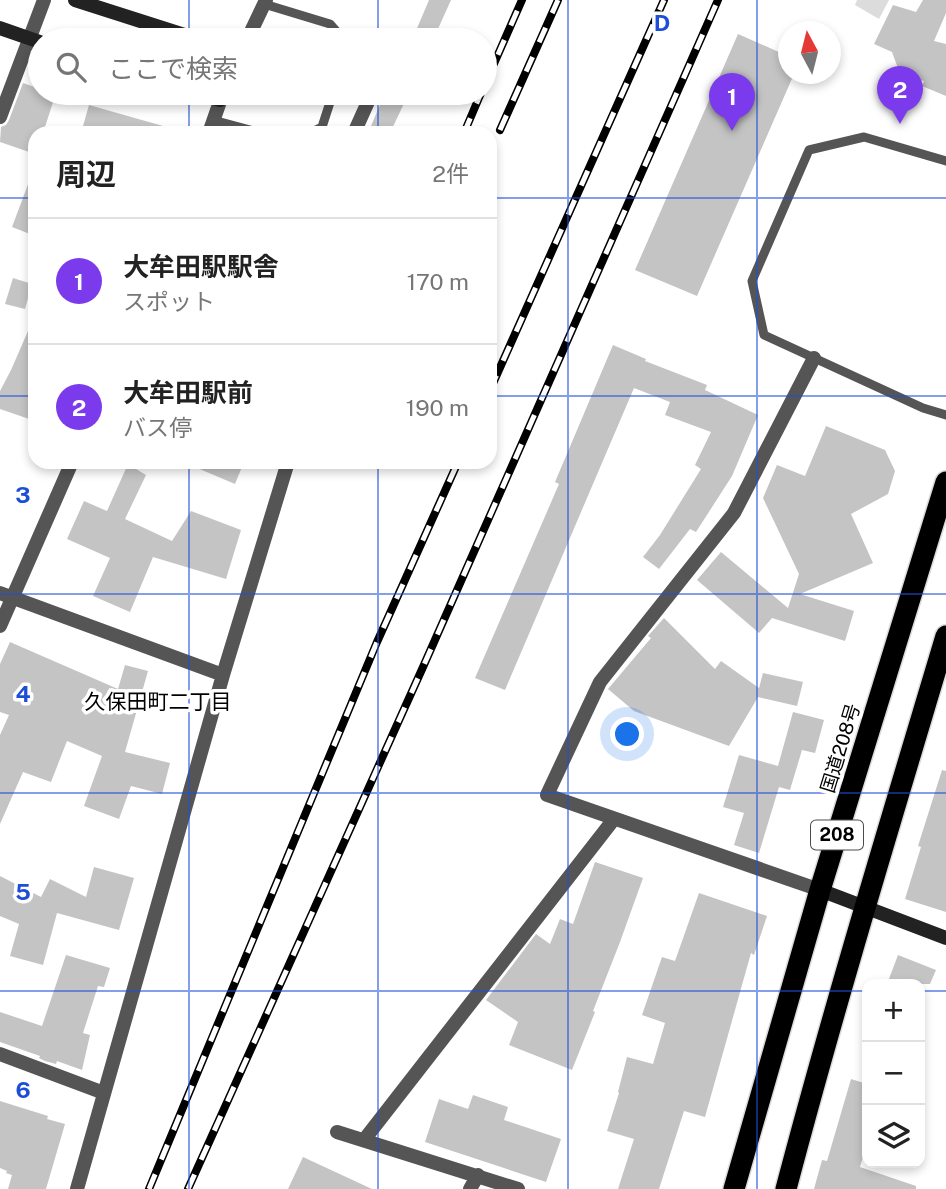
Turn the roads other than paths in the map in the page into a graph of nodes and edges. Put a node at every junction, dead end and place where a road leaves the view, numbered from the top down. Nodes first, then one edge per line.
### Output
1 (44, 0) edge
2 (75, 0) edge
3 (265, 2) edge
4 (0, 28) edge
5 (38, 28) edge
6 (162, 28) edge
7 (253, 28) edge
8 (334, 28) edge
9 (28, 38) edge
10 (28, 55) edge
11 (219, 105) edge
12 (329, 105) edge
13 (367, 105) edge
14 (0, 117) edge
15 (211, 126) edge
16 (322, 126) edge
17 (357, 126) edge
18 (946, 161) edge
19 (814, 358) junction
20 (946, 415) edge
21 (69, 469) edge
22 (286, 469) edge
23 (946, 482) edge
24 (6, 596) edge
25 (0, 626) edge
26 (946, 636) edge
27 (223, 675) junction
28 (614, 819) junction
29 (820, 890) junction
30 (865, 907) junction
31 (946, 938) edge
32 (0, 1054) edge
33 (104, 1093) junction
34 (337, 1132) dead end
35 (364, 1140) junction
36 (478, 1175) junction
37 (77, 1189) edge
38 (470, 1189) edge
39 (518, 1189) edge
40 (734, 1189) edge
41 (786, 1189) edge

1 - 5 street
2 - 6 street
3 - 7 street
3 - 8 lane
4 - 9 street
10 - 14 street
11 - 15 street
12 - 16 lane
13 - 17 street
18 - 19 lane
19 - 20 lane
19 - 28 street
21 - 24 street
22 - 27 street
23 - 29 highway, 国道208号 / 208
24 - 25 street
24 - 27 street
26 - 30 highway, 208
27 - 33 street
28 - 29 street
28 - 35 street
29 - 30 street
29 - 40 highway, 国道208号 / 208
30 - 31 street
30 - 41 highway, 208
32 - 33 street
33 - 37 street
34 - 35 street
35 - 36 street
36 - 38 street
36 - 39 street

